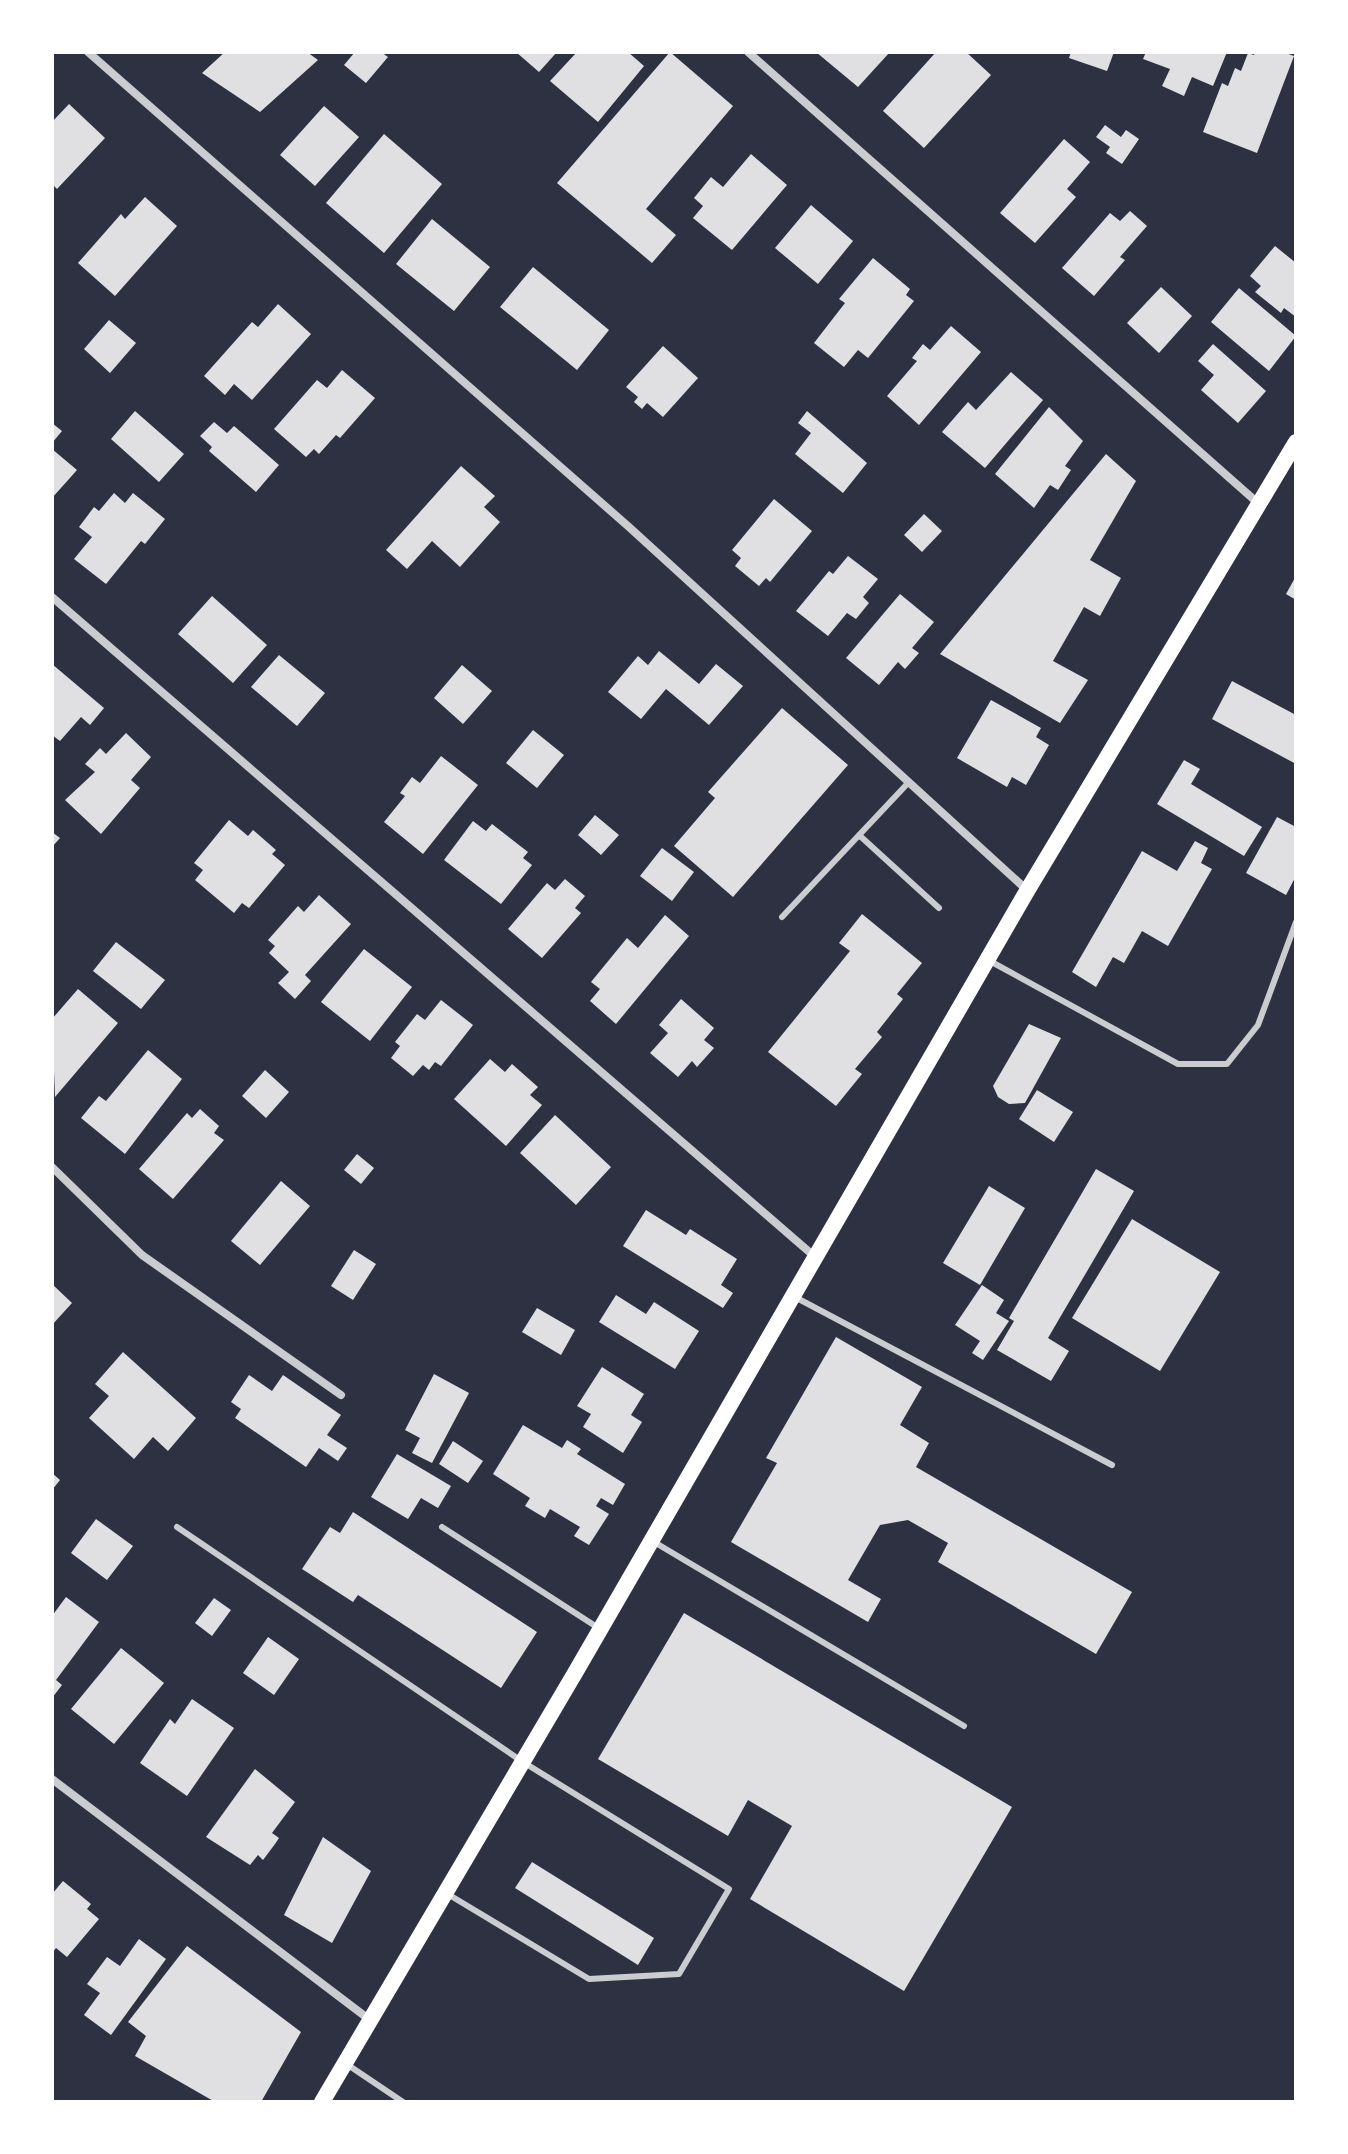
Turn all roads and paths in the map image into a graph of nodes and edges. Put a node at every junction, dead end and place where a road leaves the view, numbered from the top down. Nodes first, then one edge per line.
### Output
1 (88, 52) edge
2 (748, 52) edge
3 (1296, 442) edge
4 (1260, 504) junction
5 (52, 597) edge
6 (909, 782) junction
7 (859, 835) junction
8 (1027, 891) junction
9 (939, 908) dead end
10 (782, 917) dead end
11 (1296, 922) edge
12 (988, 960) junction
13 (52, 1167) edge
14 (814, 1256) junction
15 (791, 1295) junction
16 (341, 1395) dead end
17 (1112, 1465) dead end
18 (177, 1527) dead end
19 (442, 1527) dead end
20 (650, 1541) junction
21 (600, 1629) junction
22 (964, 1726) dead end
23 (523, 1762) junction
24 (52, 1779) edge
25 (446, 1893) junction
26 (370, 2020) junction
27 (345, 2063) junction
28 (322, 2102) edge
29 (403, 2102) edge

1 - 6 street
2 - 4 street
3 - 4 main road
4 - 8 main road
5 - 14 street
6 - 7 lane
6 - 8 street
7 - 9 lane
7 - 10 lane
8 - 12 main road
11 - 12 lane
12 - 14 main road
13 - 16 street
14 - 15 main road
15 - 17 lane
15 - 20 main road
18 - 23 lane
19 - 21 lane
20 - 21 main road
20 - 22 lane
21 - 23 main road
23 - 25 main road
23 - 25 lane
24 - 26 street
25 - 26 main road
26 - 27 main road
27 - 28 main road
27 - 29 lane

